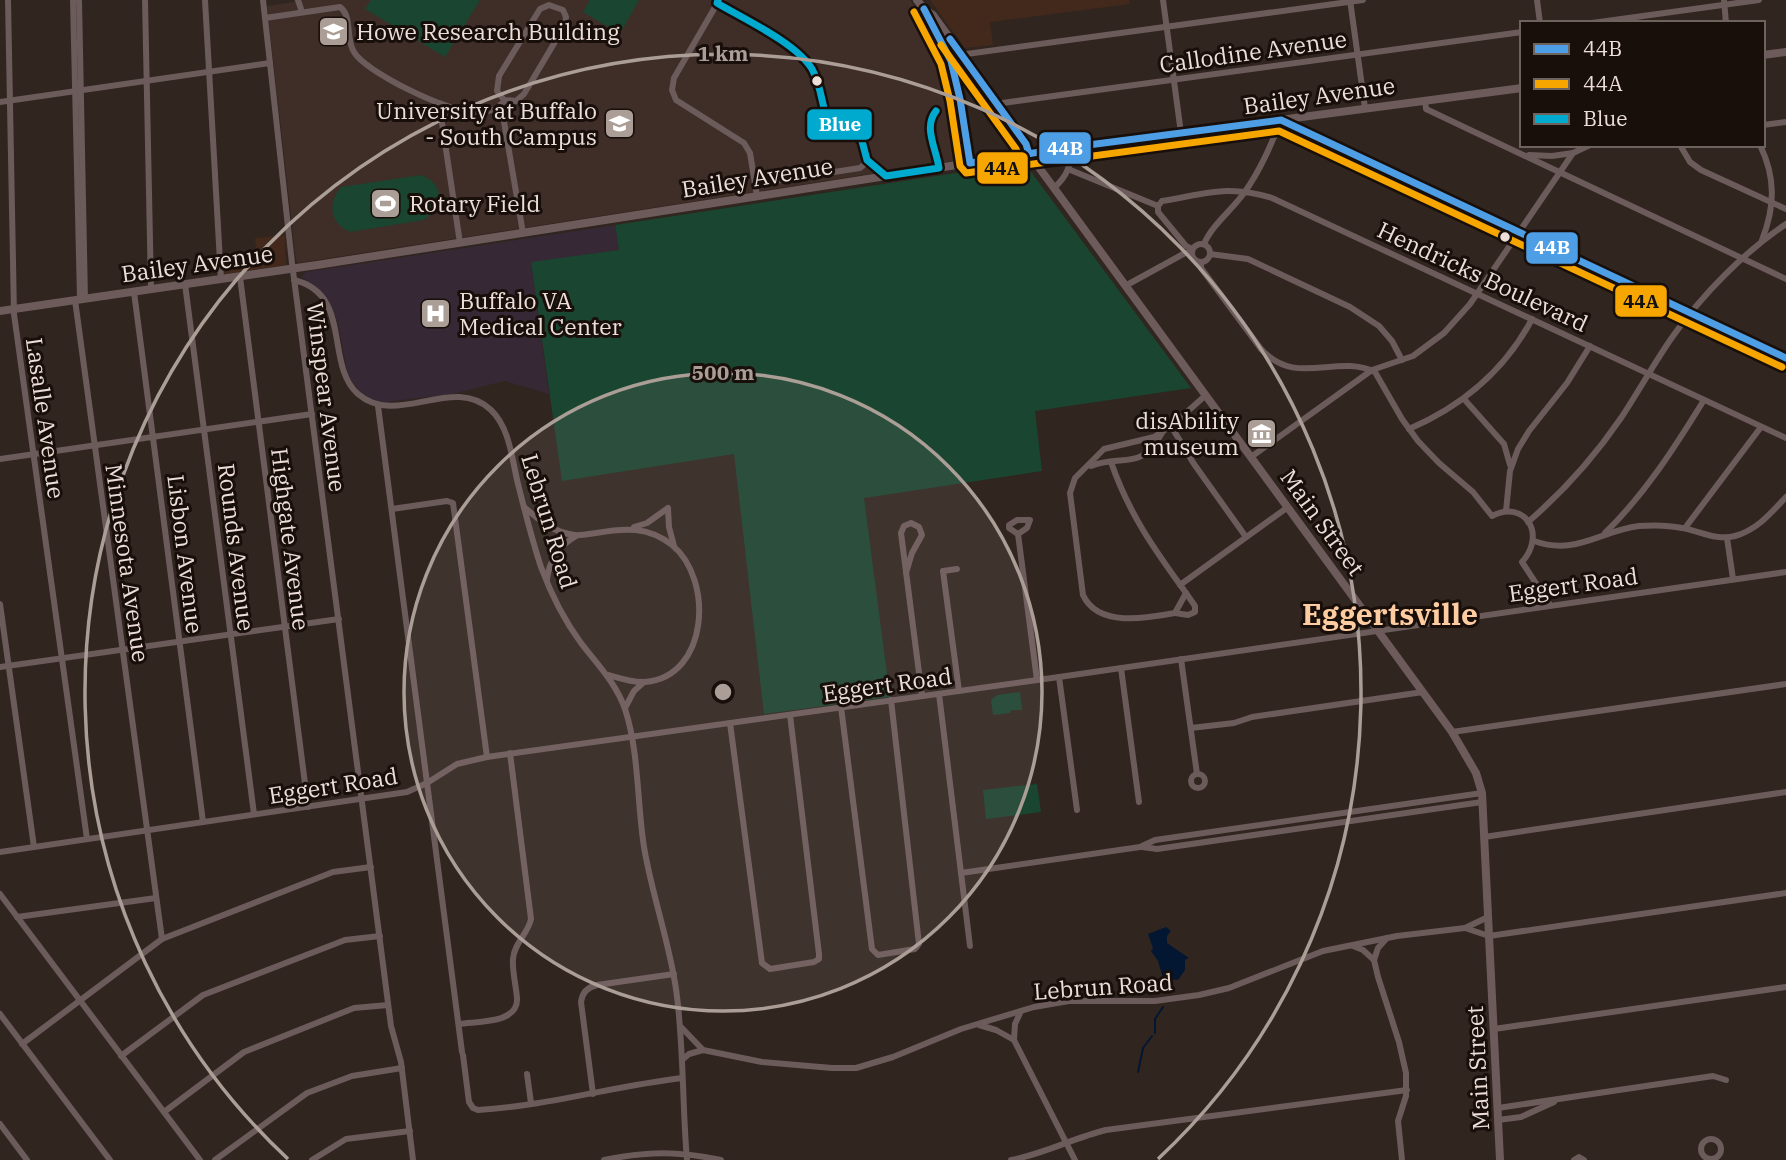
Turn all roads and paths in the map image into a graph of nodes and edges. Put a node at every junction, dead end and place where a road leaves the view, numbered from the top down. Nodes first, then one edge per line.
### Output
1 (8, 0) edge
2 (73, 0) edge
3 (79, 0) edge
4 (145, 0) edge
5 (205, 0) edge
6 (263, 0) edge
7 (298, 0) edge
8 (917, 0) edge
9 (1163, 0) edge
10 (1363, 0) edge
11 (1537, 0) edge
12 (1759, 0) edge
13 (718, 1) edge
14 (1350, 1) edge
15 (1724, 2) edge
16 (923, 9) junction
17 (302, 12) junction
18 (265, 18) junction
19 (1540, 21) edge
20 (1605, 21) edge
21 (1726, 21) edge
22 (1167, 27) junction
23 (1520, 32) edge
24 (944, 45) junction
25 (1786, 52) edge
26 (1358, 54) junction
27 (957, 55) junction
28 (1765, 55) edge
29 (270, 63) junction
30 (210, 71) junction
31 (1175, 79) junction
32 (146, 80) junction
33 (1520, 88) edge
34 (78, 90) junction
35 (498, 95) junction
36 (9, 100) junction
37 (1425, 100) junction
38 (516, 101) junction
39 (0, 102) edge
40 (439, 103) junction
41 (993, 104) junction
42 (502, 108) junction
43 (1366, 108) junction
44 (1307, 116) junction
45 (1281, 120) junction
46 (1786, 122) edge
47 (1765, 125) edge
48 (1181, 133) junction
49 (1309, 134) junction
50 (1586, 147) edge
51 (1681, 147) edge
52 (1761, 147) edge
53 (1070, 148) junction
54 (1573, 153) junction
55 (1029, 154) junction
56 (1523, 155) junction
57 (970, 163) junction
58 (1069, 169) junction
59 (1560, 172) junction
60 (755, 184) junction
61 (1054, 188) junction
62 (1246, 191) junction
63 (757, 196) junction
64 (1772, 203) junction
65 (1158, 206) junction
66 (1786, 209) edge
67 (1786, 223) edge
68 (523, 233) junction
69 (1519, 233) junction
70 (1762, 240) junction
71 (460, 243) junction
72 (1204, 244) junction
73 (1192, 251) junction
74 (1210, 254) junction
75 (1744, 260) junction
76 (1201, 262) junction
77 (293, 269) junction
78 (240, 276) junction
79 (221, 279) junction
80 (294, 279) junction
81 (1786, 279) edge
82 (185, 284) junction
83 (1125, 286) junction
84 (152, 289) junction
85 (134, 292) junction
86 (1478, 294) junction
87 (80, 299) junction
88 (14, 309) junction
89 (0, 311) edge
90 (1690, 314) junction
91 (1532, 319) junction
92 (1590, 346) junction
93 (1786, 358) edge
94 (1402, 360) junction
95 (1372, 370) junction
96 (1648, 374) junction
97 (1206, 395) junction
98 (1464, 399) junction
99 (1704, 400) junction
100 (379, 406) junction
101 (312, 414) junction
102 (258, 422) junction
103 (1171, 426) junction
104 (1761, 427) junction
105 (1409, 429) junction
106 (204, 430) junction
107 (1163, 432) junction
108 (153, 437) junction
109 (1786, 438) edge
110 (1522, 441) junction
111 (1504, 444) junction
112 (95, 446) junction
113 (34, 454) junction
114 (1251, 457) junction
115 (0, 459) edge
116 (1111, 462) junction
117 (1086, 468) junction
118 (1510, 471) junction
119 (1786, 497) edge
120 (524, 507) junction
121 (1288, 507) junction
122 (392, 509) junction
123 (1506, 511) junction
124 (1620, 518) junction
125 (1528, 522) junction
126 (630, 528) junction
127 (1685, 528) junction
128 (1624, 529) junction
129 (1018, 534) dead end
130 (1604, 534) junction
131 (578, 535) junction
132 (1246, 537) junction
133 (1727, 538) junction
134 (1534, 541) junction
135 (675, 548) junction
136 (957, 569) dead end
137 (1786, 572) edge
138 (906, 573) junction
139 (1733, 579) junction
140 (547, 581) junction
141 (1180, 585) junction
142 (1186, 593) junction
143 (0, 604) edge
144 (1549, 605) junction
145 (1175, 613) junction
146 (339, 618) junction
147 (285, 626) junction
148 (1377, 630) junction
149 (230, 634) junction
150 (179, 641) junction
151 (122, 650) junction
152 (62, 658) junction
153 (1181, 659) junction
154 (9, 666) junction
155 (0, 667) edge
156 (1121, 668) junction
157 (606, 674) junction
158 (1059, 677) junction
159 (1037, 680) junction
160 (644, 682) junction
161 (1786, 684) edge
162 (959, 691) junction
163 (1423, 692) junction
164 (939, 694) junction
165 (922, 696) junction
166 (891, 700) junction
167 (841, 708) junction
168 (625, 709) junction
169 (790, 715) junction
170 (730, 723) junction
171 (1191, 728) junction
172 (1452, 732) junction
173 (631, 737) junction
174 (510, 753) junction
175 (487, 757) junction
176 (1197, 774) dead end
177 (427, 783) junction
178 (1786, 792) edge
179 (1482, 797) junction
180 (363, 799) junction
181 (1428, 801) junction
182 (1139, 802) dead end
183 (308, 807) junction
184 (1077, 810) dead end
185 (1429, 810) junction
186 (254, 814) junction
187 (1302, 819) junction
188 (203, 822) junction
189 (1303, 828) junction
190 (146, 830) junction
191 (1484, 836) junction
192 (87, 839) junction
193 (34, 847) junction
194 (1140, 847) junction
195 (0, 852) edge
196 (372, 867) junction
197 (961, 873) junction
198 (1786, 893) edge
199 (0, 894) edge
200 (156, 898) junction
201 (17, 917) junction
202 (1488, 918) junction
203 (1465, 928) junction
204 (380, 936) junction
205 (1489, 936) junction
206 (1387, 938) junction
207 (162, 939) junction
208 (1349, 945) junction
209 (970, 946) dead end
210 (1374, 960) junction
211 (674, 974) junction
212 (1786, 987) edge
213 (79, 1000) junction
214 (388, 1004) junction
215 (1021, 1010) junction
216 (0, 1014) edge
217 (458, 1024) junction
218 (977, 1024) junction
219 (681, 1027) junction
220 (1494, 1029) junction
221 (1014, 1040) junction
222 (22, 1044) junction
223 (703, 1051) junction
224 (121, 1056) junction
225 (681, 1060) junction
226 (402, 1068) junction
227 (527, 1074) dead end
228 (682, 1077) junction
229 (1726, 1080) dead end
230 (1407, 1090) junction
231 (593, 1094) junction
232 (1565, 1097) junction
233 (531, 1103) junction
234 (1498, 1108) junction
235 (164, 1112) junction
236 (1498, 1120) junction
237 (0, 1124) edge
238 (410, 1131) junction
239 (1067, 1143) junction
240 (687, 1156) edge
241 (27, 1160) edge
242 (110, 1160) edge
243 (200, 1160) edge
244 (215, 1160) edge
245 (312, 1160) edge
246 (413, 1160) edge
247 (604, 1160) edge
248 (721, 1160) edge
249 (1011, 1160) edge
250 (1075, 1160) edge
251 (1402, 1160) edge
252 (1500, 1160) edge
253 (1574, 1160) edge
254 (1584, 1160) edge

1 - 36 street, Lasalle Avenue
2 - 34 street, Minnesota Avenue
3 - 34 street, Minnesota Avenue
4 - 32 street
5 - 30 street
6 - 18 street, Winspear Avenue
7 - 17 street
8 - 16 main road, Main Street
9 - 22 street
10 - 14 street
11 - 19 street
12 - 15 street
13 - 60 street
13 - 60 street
14 - 22 street
14 - 26 street
15 - 20 street
15 - 21 street
16 - 24 main road, Main Street
16 - 27 main road, Main Street
17 - 18 street
17 - 40 street
18 - 29 street, Winspear Avenue
22 - 27 street
22 - 31 street
23 - 26 street, Callodine Avenue
24 - 27 main road, Main Street
24 - 57 main road
25 - 28 main road
26 - 31 street, Callodine Avenue
26 - 43 street
27 - 41 main road, Main Street
29 - 30 street
29 - 77 street, Winspear Avenue
30 - 32 street
30 - 79 street
31 - 41 street, Callodine Avenue
31 - 48 street
32 - 34 street
32 - 84 street
33 - 37 main road, Bailey Avenue
34 - 36 street
34 - 87 street, Minnesota Avenue
35 - 38 street
35 - 38 street
35 - 42 street
36 - 39 street
36 - 88 street, Lasalle Avenue
37 - 43 main road, Bailey Avenue
37 - 56 street
38 - 42 street
40 - 42 street
40 - 71 street
41 - 55 main road, Main Street
42 - 68 street
43 - 44 main road, Bailey Avenue
44 - 45 main road, Bailey Avenue
44 - 49 main road
45 - 48 main road, Bailey Avenue
45 - 49 main road
45 - 62 street
46 - 47 street
48 - 53 main road, Bailey Avenue
49 - 69 main road
50 - 54 street
51 - 64 street
52 - 64 street
53 - 55 main road, Bailey Avenue
53 - 58 street
54 - 56 street
54 - 59 street
55 - 57 main road, Bailey Avenue
55 - 61 main road, Main Street
56 - 59 street
57 - 63 main road, Bailey Avenue
58 - 61 street
58 - 65 street
59 - 69 street
59 - 75 street
60 - 63 street
61 - 83 main road, Main Street
62 - 65 street, Hendricks Boulevard
62 - 72 street
62 - 86 street, Hendricks Boulevard
63 - 68 main road, Bailey Avenue
64 - 66 street
64 - 70 street
65 - 73 street
67 - 70 street
68 - 71 main road, Bailey Avenue
69 - 86 street
69 - 90 main road
70 - 75 street
71 - 77 main road, Bailey Avenue
72 - 73 street
72 - 74 street
73 - 76 street
73 - 83 street
74 - 76 street
74 - 94 street
75 - 81 street
75 - 90 street
76 - 95 street
77 - 78 main road, Bailey Avenue
77 - 80 street, Winspear Avenue
78 - 79 main road, Bailey Avenue
78 - 102 street, Highgate Avenue
79 - 82 main road, Bailey Avenue
80 - 100 street
80 - 101 street, Winspear Avenue
82 - 84 main road, Bailey Avenue
82 - 106 street, Rounds Avenue
83 - 97 main road, Main Street
84 - 85 main road, Bailey Avenue
85 - 87 main road, Bailey Avenue
85 - 108 street, Lisbon Avenue
86 - 91 street, Hendricks Boulevard
86 - 94 street
87 - 88 main road, Bailey Avenue
87 - 112 street, Minnesota Avenue
88 - 89 main road, Bailey Avenue
88 - 113 street, Lasalle Avenue
90 - 93 main road
90 - 96 street
91 - 92 street, Hendricks Boulevard
91 - 98 street
92 - 96 street, Hendricks Boulevard
92 - 110 street
94 - 95 street
95 - 105 street
95 - 114 street
96 - 99 street, Hendricks Boulevard
96 - 125 street
97 - 103 street
97 - 114 main road, Main Street
98 - 105 street
98 - 111 street
99 - 104 street, Hendricks Boulevard
99 - 124 street
100 - 120 street, Lebrun Road
100 - 122 street
101 - 102 street
101 - 146 street, Winspear Avenue
102 - 106 street
102 - 147 street, Highgate Avenue
103 - 107 street
103 - 132 street
104 - 109 street, Hendricks Boulevard
104 - 127 street
105 - 123 street
106 - 108 street
106 - 149 street, Rounds Avenue
107 - 116 street
107 - 117 street
108 - 112 street
108 - 150 street, Lisbon Avenue
110 - 111 street
110 - 118 street
111 - 118 street
112 - 113 street
112 - 151 street, Minnesota Avenue
113 - 115 street
113 - 152 street, Lasalle Avenue
114 - 121 main road, Main Street
116 - 117 street
116 - 141 street
117 - 145 street
118 - 123 street
119 - 133 street
120 - 131 street
120 - 140 street, Lebrun Road
121 - 132 street
121 - 148 main road, Main Street
122 - 175 street
122 - 177 street
123 - 125 street
124 - 128 street
124 - 130 street
125 - 134 street
126 - 131 street
126 - 135 street
126 - 135 street
127 - 128 street
127 - 133 street
128 - 130 street
129 - 159 street
130 - 134 street
131 - 140 street
132 - 141 street
133 - 139 street
134 - 144 street
135 - 160 street
136 - 162 street
137 - 139 street, Eggert Road
138 - 138 street
138 - 165 street
139 - 144 street, Eggert Road
140 - 157 street, Lebrun Road
141 - 142 street
142 - 145 street
142 - 145 street
143 - 154 street
144 - 148 street, Eggert Road
146 - 147 street
146 - 180 street, Winspear Avenue
147 - 149 street
147 - 183 street, Highgate Avenue
148 - 153 street, Eggert Road
148 - 163 main road, Main Street
149 - 150 street
149 - 186 street, Rounds Avenue
150 - 151 street
150 - 188 street, Lisbon Avenue
151 - 152 street
151 - 190 street, Minnesota Avenue
152 - 154 street
152 - 192 street, Lasalle Avenue
153 - 156 street, Eggert Road
153 - 171 street
154 - 155 street
154 - 193 street
156 - 158 street, Eggert Road
156 - 182 street
157 - 160 street
157 - 168 street, Lebrun Road
158 - 159 street, Eggert Road
158 - 184 street
159 - 162 street, Eggert Road
160 - 168 street
161 - 172 street
162 - 164 street, Eggert Road
163 - 171 street
163 - 172 main road, Main Street
164 - 165 street, Eggert Road
164 - 197 street
165 - 166 street, Eggert Road
166 - 167 street, Eggert Road
166 - 167 street
167 - 169 street, Eggert Road
168 - 173 street, Lebrun Road
169 - 170 street, Eggert Road
169 - 170 street
170 - 173 street, Eggert Road
171 - 176 street
172 - 179 main road, Main Street
173 - 174 street, Eggert Road
173 - 211 street, Lebrun Road
174 - 175 street, Eggert Road
174 - 217 street
175 - 177 street, Eggert Road
177 - 180 street, Eggert Road
177 - 217 street
178 - 191 street
179 - 181 street
179 - 185 street
179 - 191 main road, Main Street
180 - 183 street, Eggert Road
180 - 196 street, Winspear Avenue
181 - 185 street
181 - 187 street
183 - 186 street, Eggert Road
185 - 189 street
186 - 188 street, Eggert Road
187 - 189 street
187 - 194 street
188 - 190 street, Eggert Road
189 - 194 street
190 - 192 street, Eggert Road
190 - 200 street, Minnesota Avenue
191 - 202 main road, Main Street
192 - 193 street, Eggert Road
193 - 195 street, Eggert Road
194 - 197 street
196 - 204 street, Winspear Avenue
196 - 207 street
197 - 209 street
198 - 205 street
199 - 201 street
200 - 201 street
200 - 207 street, Minnesota Avenue
201 - 213 street
202 - 203 street, Lebrun Road
202 - 205 main road, Main Street
203 - 205 street, Lebrun Road
203 - 206 street, Lebrun Road
204 - 214 street, Winspear Avenue
204 - 224 street
205 - 220 main road, Main Street
206 - 208 street, Lebrun Road
206 - 210 street
207 - 213 street
208 - 210 street
208 - 215 street, Lebrun Road
210 - 230 street
211 - 219 street, Lebrun Road
211 - 231 street
212 - 220 street
213 - 222 street
213 - 224 street
214 - 226 street, Winspear Avenue
214 - 235 street
215 - 218 street, Lebrun Road
215 - 221 street
216 - 222 street
217 - 233 street
218 - 221 street
218 - 223 street, Lebrun Road
219 - 223 street
219 - 225 street, Lebrun Road
220 - 234 main road, Main Street
221 - 239 street
222 - 242 street
223 - 225 street
224 - 235 street
225 - 228 street, Lebrun Road
226 - 238 street, Winspear Avenue
226 - 244 street
227 - 233 street
228 - 231 street
228 - 240 street, Lebrun Road
229 - 232 street
230 - 239 street
230 - 251 street
231 - 233 street
232 - 234 street
232 - 236 street
234 - 236 main road, Main Street
235 - 243 street
236 - 252 main road, Main Street
237 - 241 street
238 - 245 street
238 - 246 street, Winspear Avenue
239 - 249 street
239 - 250 street
240 - 247 street
240 - 248 street
253 - 254 street

